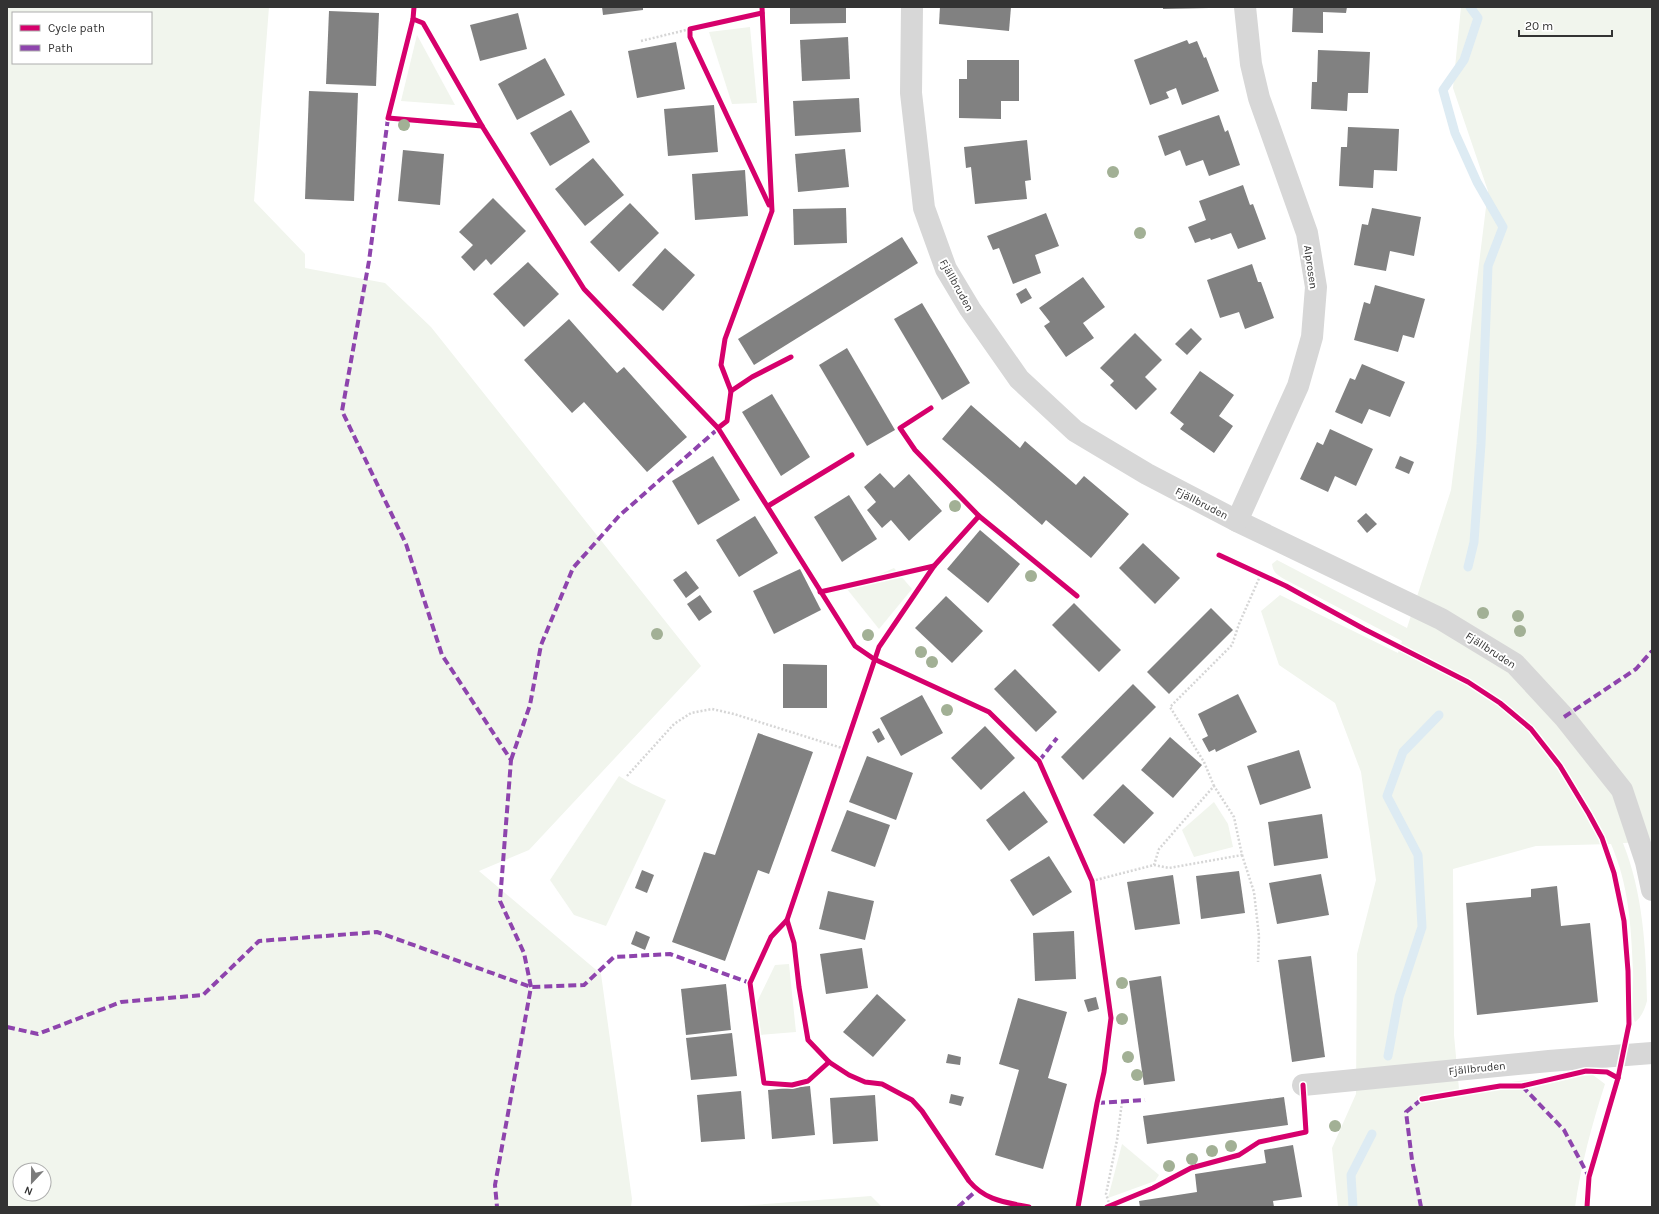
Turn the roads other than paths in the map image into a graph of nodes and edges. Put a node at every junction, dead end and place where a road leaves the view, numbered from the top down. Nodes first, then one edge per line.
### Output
1 (912, 7) edge
2 (1244, 7) edge
3 (1237, 521) junction
4 (1652, 890) edge
5 (1652, 1053) edge
6 (1303, 1085) dead end

1 - 3 street, Fjällbruden
2 - 3 street, Alprosen
3 - 4 street, Fjällbruden
5 - 6 street, Fjällbruden

